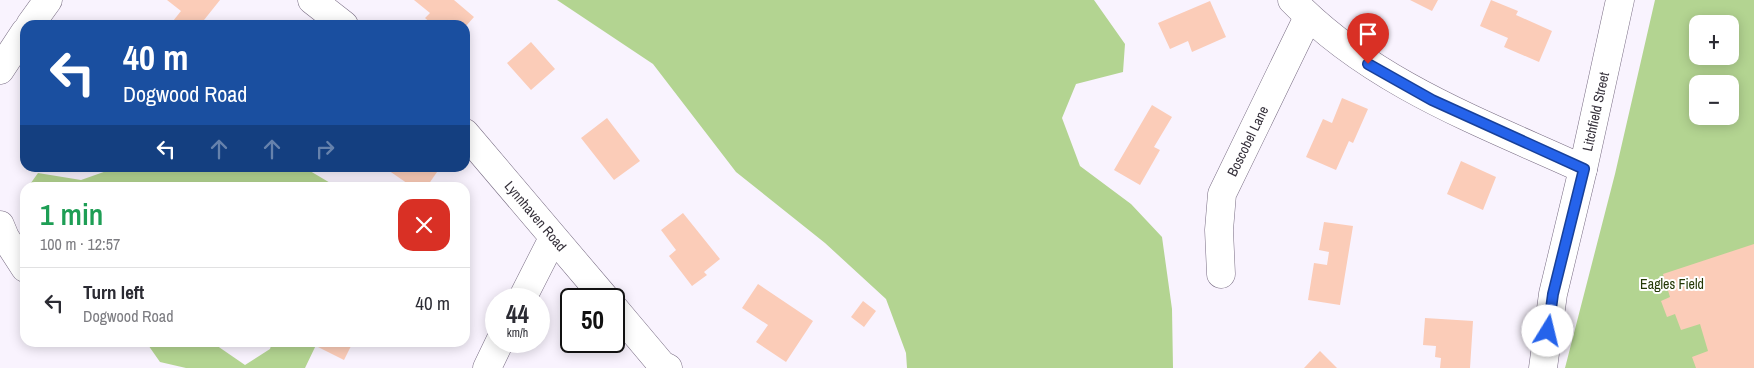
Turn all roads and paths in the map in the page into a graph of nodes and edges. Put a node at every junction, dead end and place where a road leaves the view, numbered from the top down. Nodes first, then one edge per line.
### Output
1 (48, 0) edge
2 (312, 0) edge
3 (1620, 0) edge
4 (1300, 8) edge
5 (34, 20) edge
6 (338, 20) edge
7 (20, 40) edge
8 (0, 70) edge
9 (470, 138) edge
10 (1584, 169) junction
11 (0, 225) edge
12 (553, 238) junction
13 (20, 260) edge
14 (1221, 274) dead end
15 (528, 288) edge
16 (596, 288) edge
17 (625, 321) edge
18 (494, 353) edge
19 (487, 368) edge
20 (668, 368) edge
21 (1544, 368) edge

1 - 5 street
2 - 6 street
3 - 10 street, Litchfield Street
4 - 10 street
4 - 14 street, Boscobel Lane
7 - 8 street
9 - 12 street, Lynnhaven Road
10 - 21 street, Litchfield Street
11 - 13 street
12 - 15 street
12 - 16 street, Lynnhaven Road
17 - 20 street
18 - 19 street

